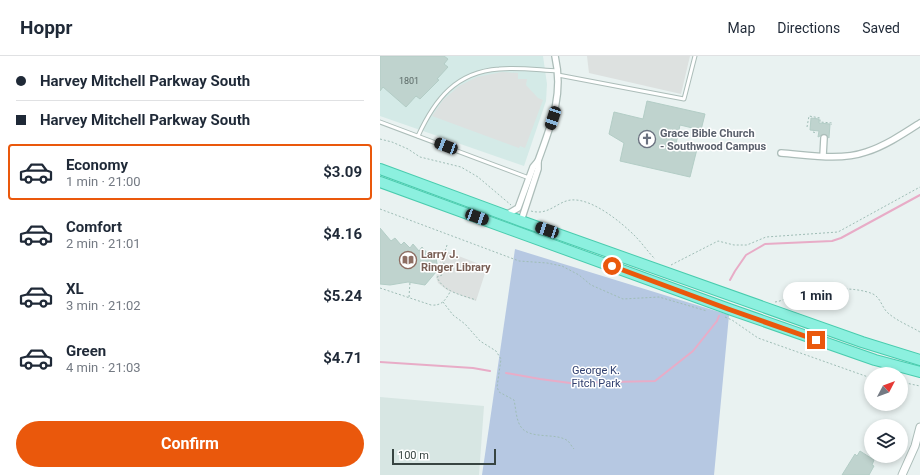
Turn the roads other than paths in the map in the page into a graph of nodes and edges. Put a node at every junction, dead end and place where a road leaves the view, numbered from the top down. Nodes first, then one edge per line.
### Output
1 (555, 56) edge
2 (695, 56) edge
3 (558, 73) junction
4 (380, 122) edge
5 (920, 124) edge
6 (418, 136) junction
7 (824, 138) dead end
8 (781, 153) dead end
9 (823, 156) junction
10 (538, 161) junction
11 (380, 169) edge
12 (529, 178) junction
13 (380, 182) edge
14 (506, 215) junction
15 (521, 221) junction
16 (504, 227) junction
17 (920, 360) edge
18 (920, 372) edge
19 (920, 427) edge
20 (902, 475) edge

1 - 3 street
2 - 3 lane
3 - 6 lane
3 - 10 street
4 - 6 lane
5 - 9 street
6 - 12 lane
7 - 9 street
8 - 9 street
10 - 12 street
10 - 15 street
11 - 14 highway
12 - 14 street
13 - 16 highway
14 - 15 highway
15 - 16 highway
15 - 17 highway
16 - 18 highway
19 - 20 street

